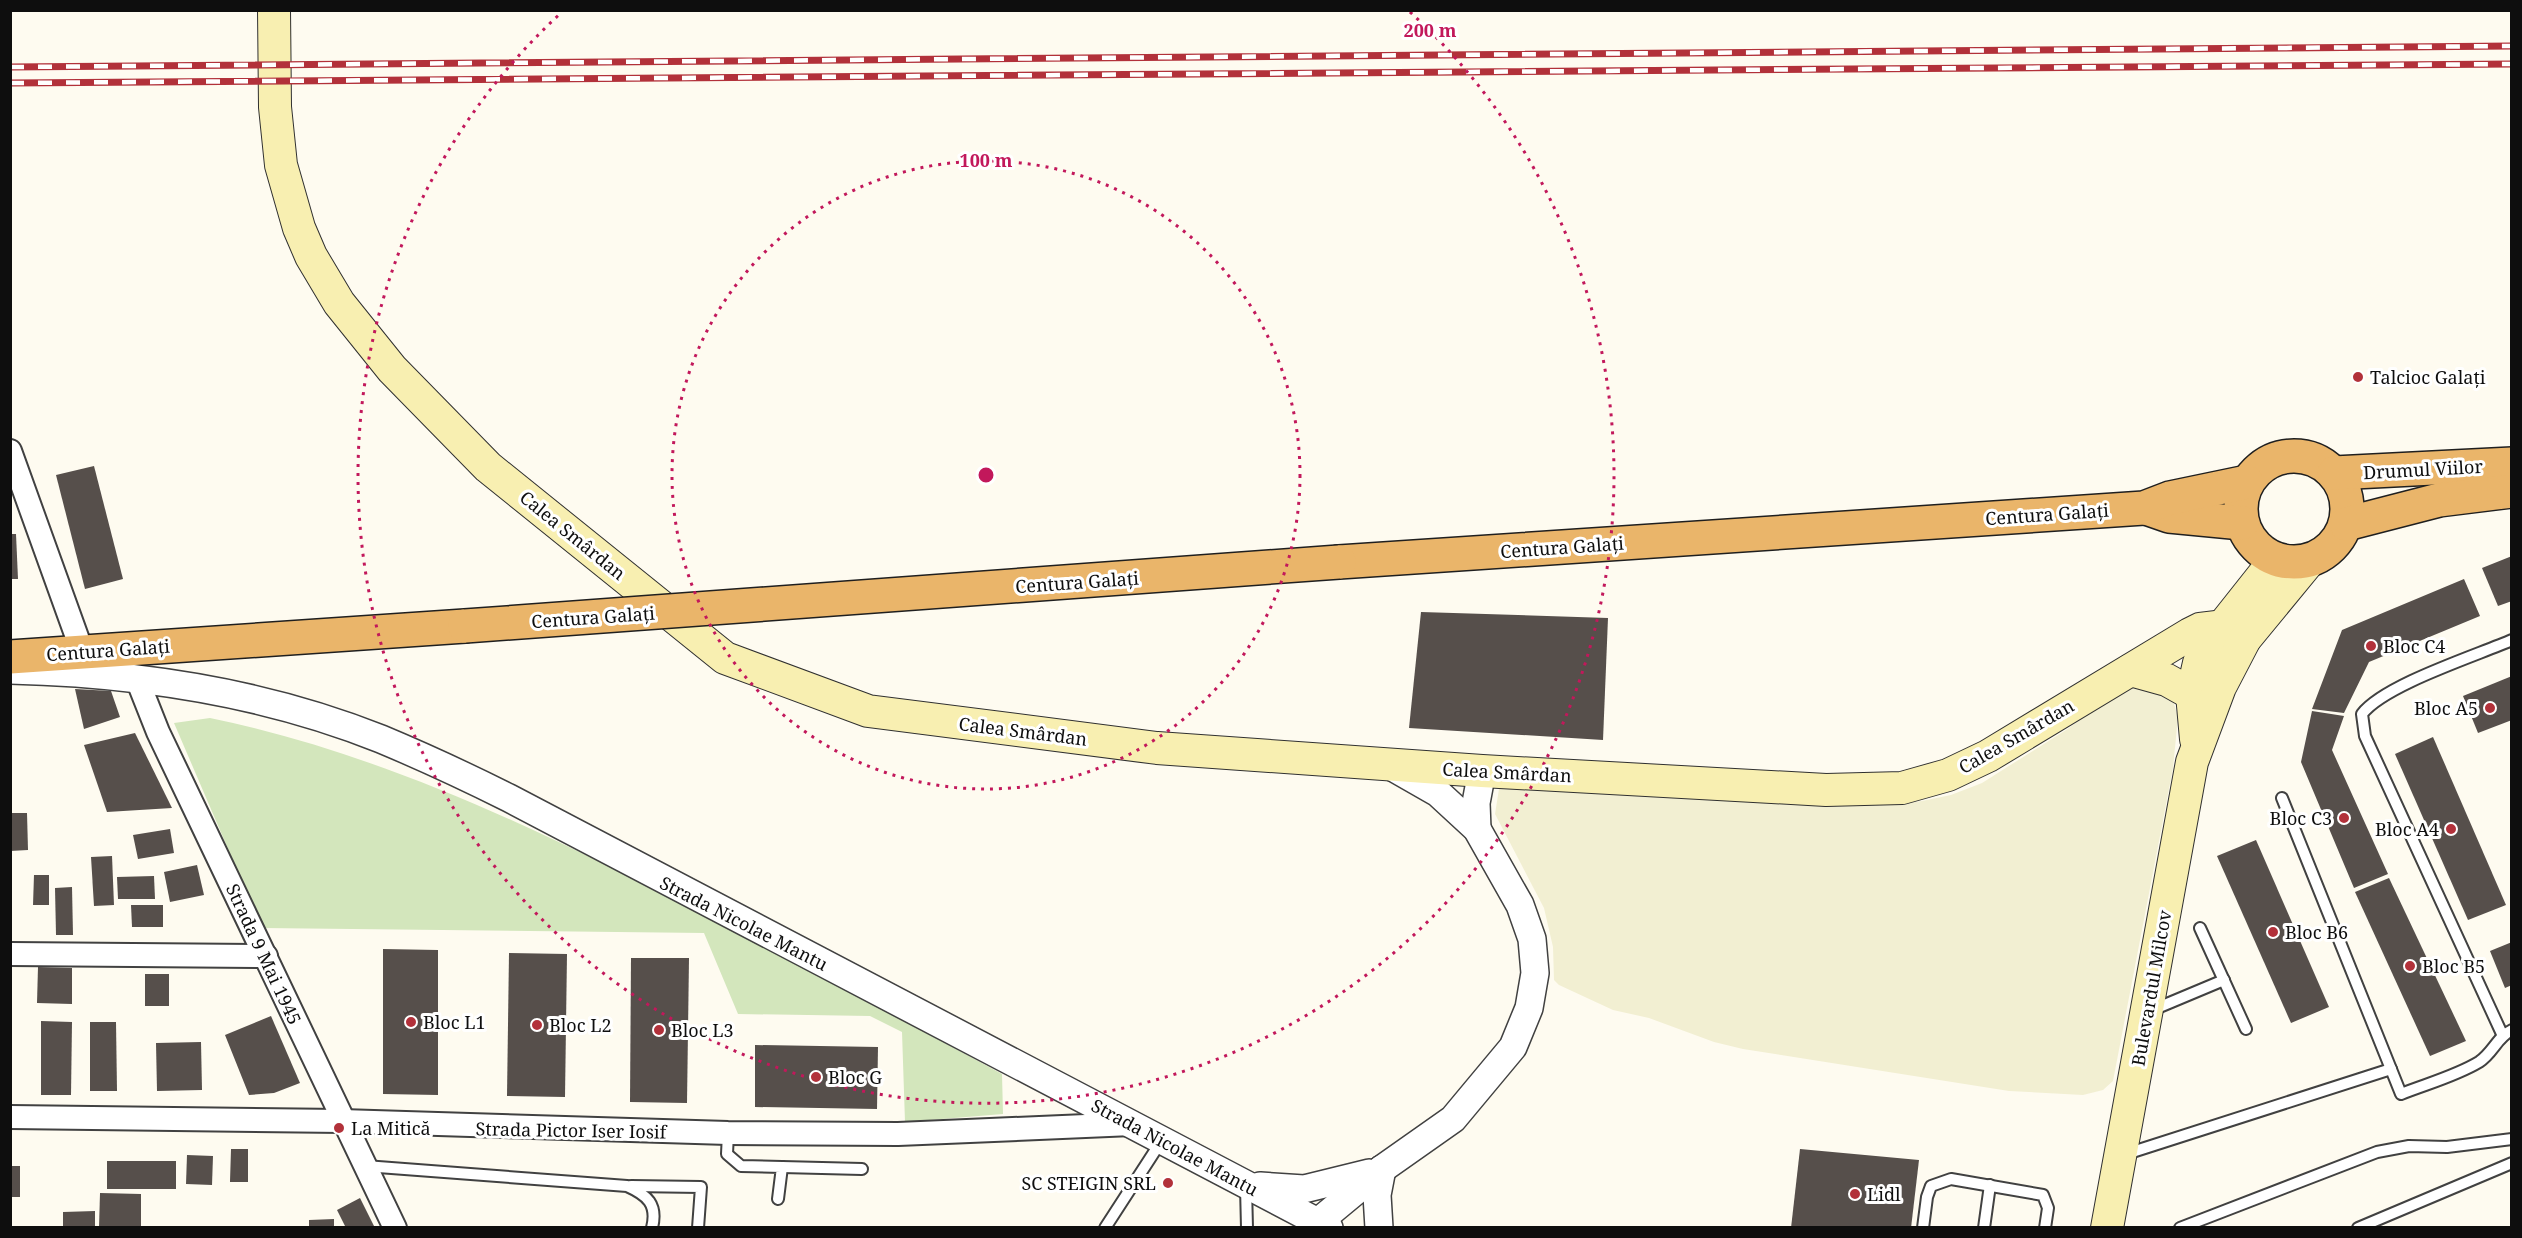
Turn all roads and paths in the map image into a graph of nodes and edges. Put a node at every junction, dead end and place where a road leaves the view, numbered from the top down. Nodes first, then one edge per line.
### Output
1 (274, 10) edge
2 (10, 451) edge
3 (2511, 464) edge
4 (2334, 473) junction
5 (2247, 482) junction
6 (2511, 491) edge
7 (2144, 508) junction
8 (2242, 523) junction
9 (2346, 524) junction
10 (2276, 559) junction
11 (2310, 560) junction
12 (2233, 629) junction
13 (2511, 640) edge
14 (82, 651) junction
15 (10, 657) edge
16 (10, 670) edge
17 (2131, 670) junction
18 (137, 679) junction
19 (2206, 691) junction
20 (1388, 765) junction
21 (1482, 771) junction
22 (2282, 798) dead end
23 (1476, 829) junction
24 (2200, 928) dead end
25 (10, 954) edge
26 (266, 956) junction
27 (2224, 980) junction
28 (2144, 1014) junction
29 (2246, 1029) dead end
30 (2507, 1032) edge
31 (2391, 1069) junction
32 (10, 1117) edge
33 (342, 1121) junction
34 (1132, 1124) junction
35 (728, 1133) junction
36 (2511, 1139) edge
37 (1162, 1140) junction
38 (2121, 1156) junction
39 (2511, 1164) edge
40 (365, 1166) junction
41 (782, 1167) junction
42 (862, 1169) dead end
43 (1382, 1169) junction
44 (1246, 1184) junction
45 (1990, 1185) junction
46 (627, 1186) junction
47 (778, 1199) dead end
48 (1321, 1226) edge
49 (395, 1227) edge
50 (652, 1227) edge
51 (698, 1227) edge
52 (1105, 1227) edge
53 (1247, 1227) edge
54 (1379, 1227) edge
55 (1923, 1227) edge
56 (1984, 1227) edge
57 (2045, 1227) edge
58 (2107, 1227) edge
59 (2180, 1227) edge
60 (2358, 1227) edge

1 - 20 main road, Calea Smârdan
2 - 14 street
3 - 4 highway, Drumul Viilor
4 - 5 highway
4 - 9 highway
5 - 7 highway, Centura Galați
5 - 8 highway
6 - 9 highway, Drumul Viilor
7 - 8 highway, Centura Galați
7 - 14 highway, Centura Galați, bridge
8 - 10 highway
9 - 11 highway
10 - 11 highway
10 - 12 main road
11 - 12 main road
12 - 17 main road, Calea Smârdan
12 - 19 main road, Bulevardul Milcov
13 - 30 lane
14 - 15 highway, Centura Galați
16 - 18 street, Strada Nicolae Mantu
17 - 19 main road
17 - 21 main road, Calea Smârdan
18 - 26 street, Strada 9 Mai 1945
18 - 34 street, Strada Nicolae Mantu
19 - 28 main road, Bulevardul Milcov
20 - 21 main road, Calea Smârdan
20 - 23 street
21 - 23 street
22 - 31 lane
23 - 43 street
24 - 27 lane
25 - 26 street
26 - 33 street, Strada 9 Mai 1945
27 - 28 lane
27 - 29 lane
28 - 38 main road, Bulevardul Milcov
30 - 31 lane
31 - 38 lane
32 - 33 street, Strada Pictor Iser Iosif
33 - 35 street, Strada Pictor Iser Iosif
33 - 40 street, Strada 9 Mai 1945
34 - 35 street, Strada Pictor Iser Iosif
34 - 37 street, Strada Nicolae Mantu
35 - 41 lane
36 - 59 lane
37 - 44 street, Strada Nicolae Mantu
37 - 52 lane
38 - 58 main road, Bulevardul Milcov
39 - 60 lane
40 - 46 lane
40 - 49 street, Strada 9 Mai 1945
41 - 42 lane
41 - 47 lane
43 - 44 street
43 - 48 street
43 - 54 street
44 - 48 street, Strada Nicolae Mantu
44 - 53 lane
45 - 55 lane
45 - 56 lane
45 - 57 lane
46 - 50 lane
46 - 51 lane

